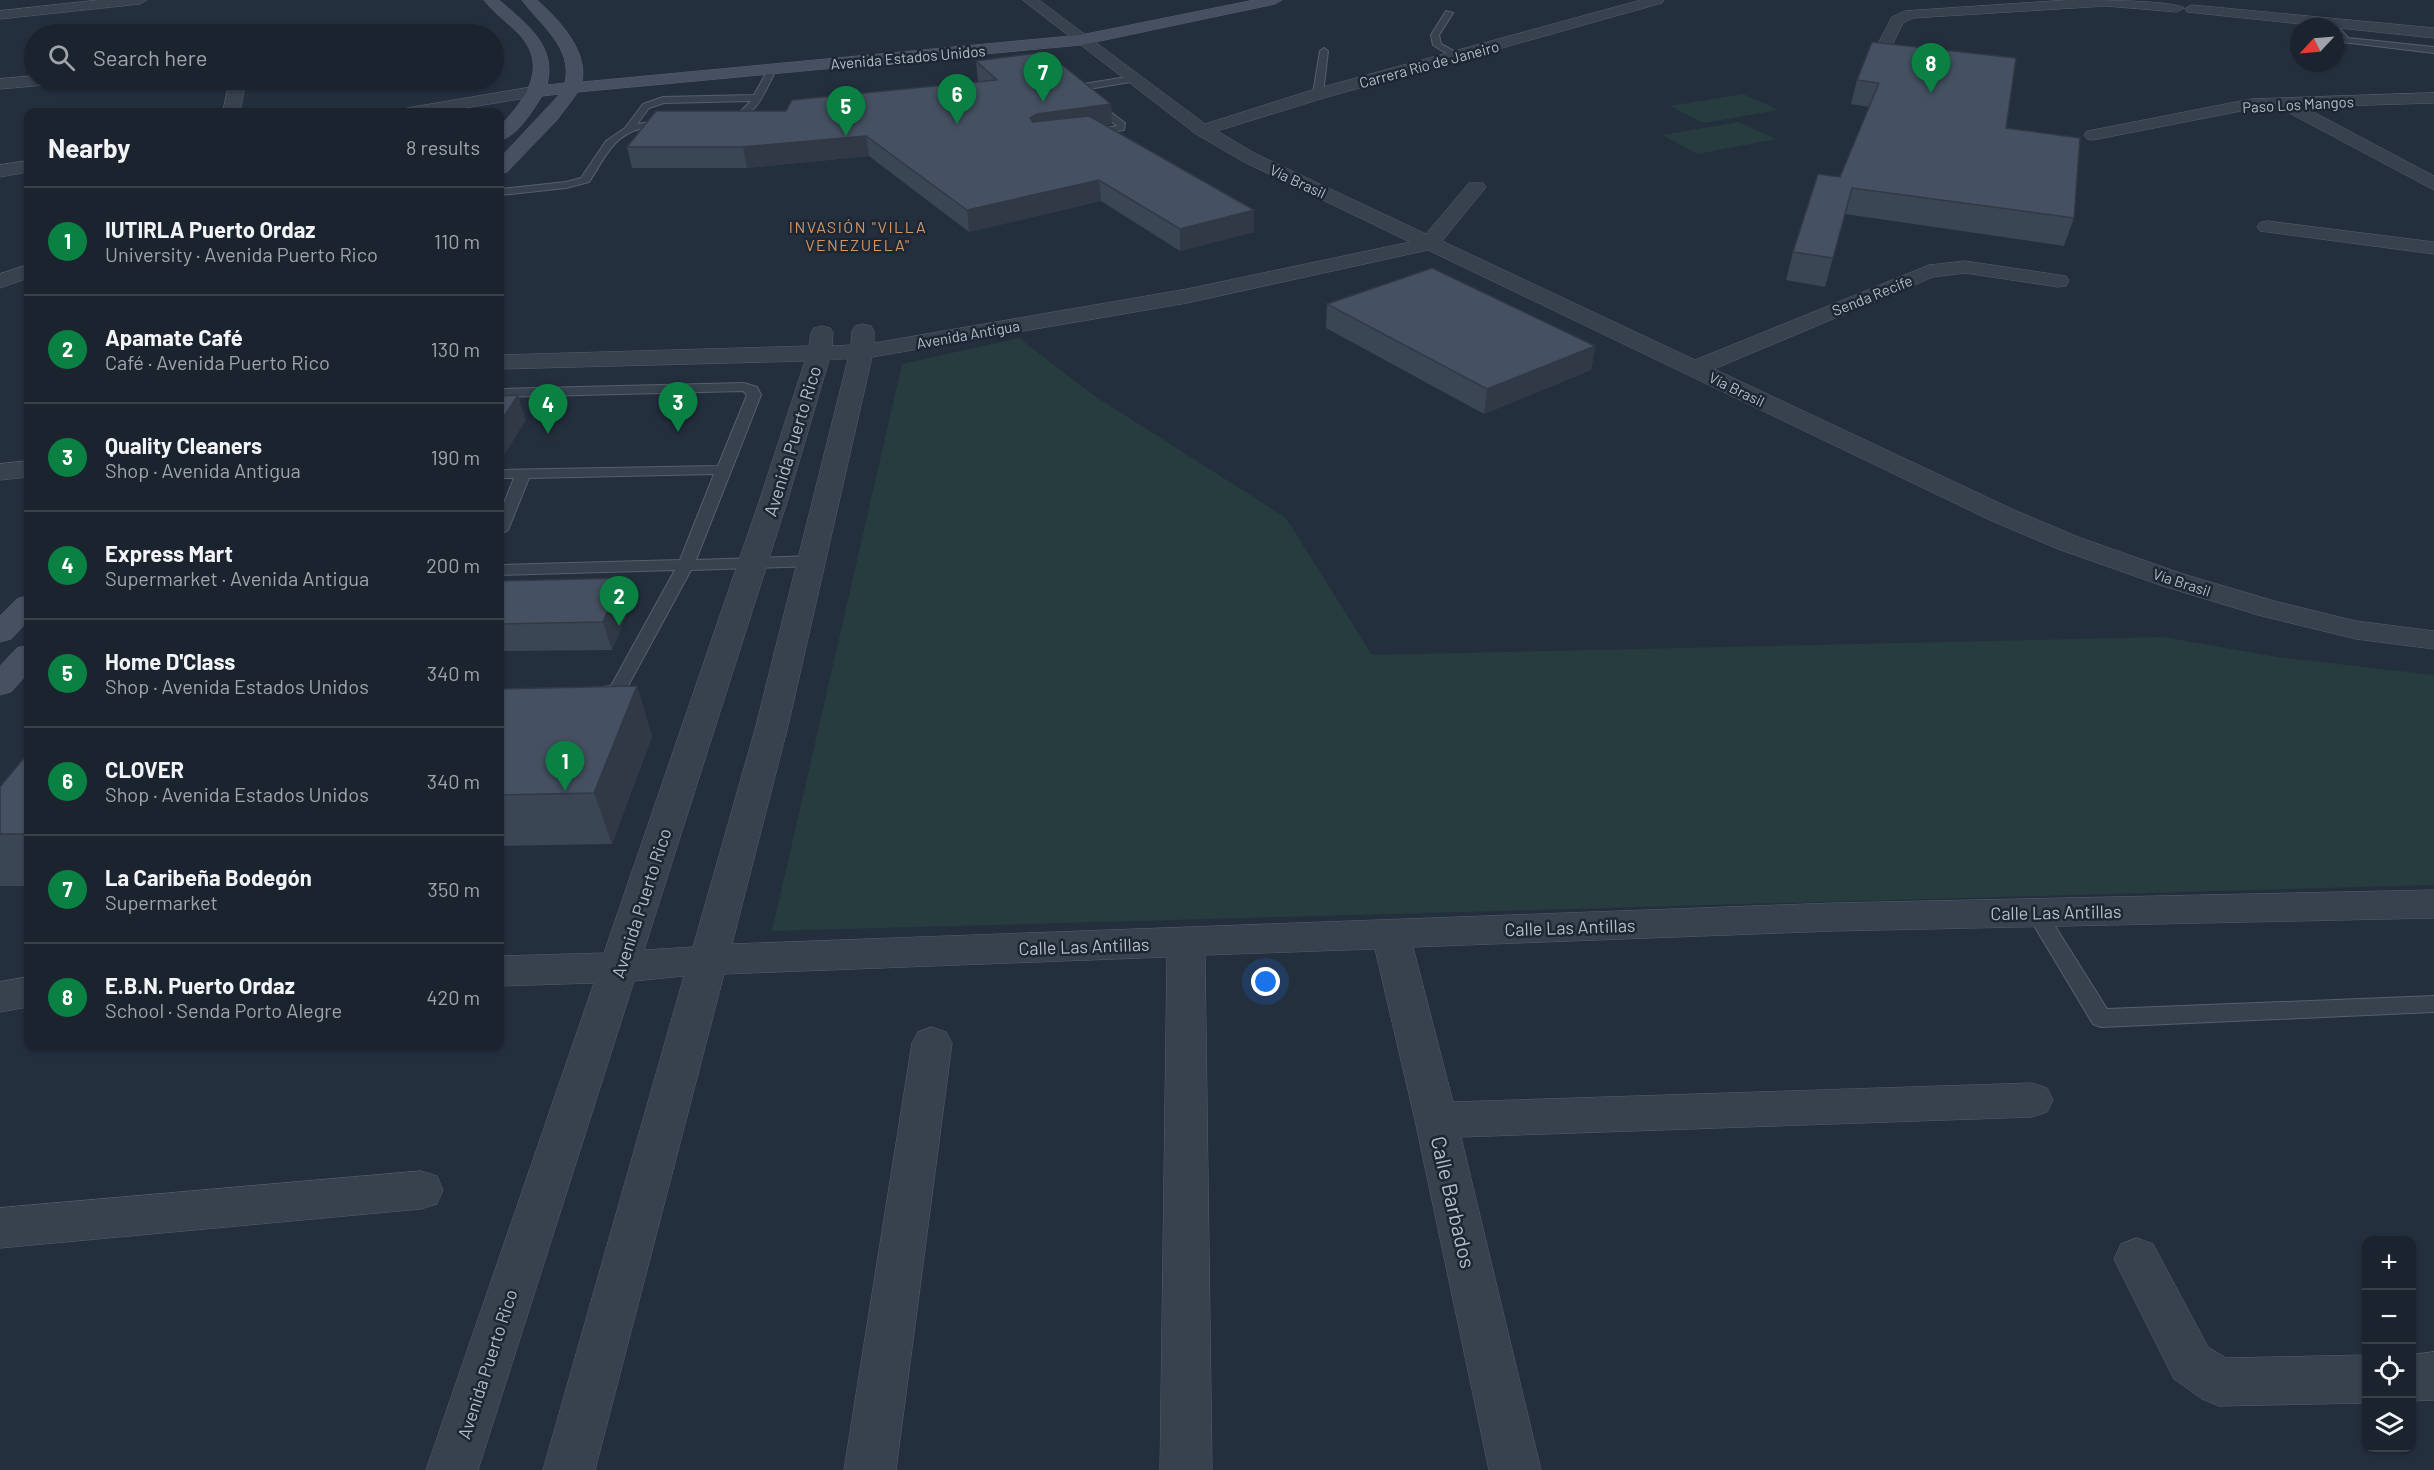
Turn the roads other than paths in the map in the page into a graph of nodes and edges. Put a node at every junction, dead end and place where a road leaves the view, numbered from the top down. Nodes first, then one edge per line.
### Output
1 (140, 0) edge
2 (491, 0) edge
3 (529, 0) edge
4 (1030, 0) edge
5 (1275, 0) edge
6 (1658, 0) edge
7 (2150, 0) edge
8 (2227, 0) edge
9 (2111, 1) edge
10 (2185, 8) junction
11 (1449, 13) dead end
12 (0, 15) edge
13 (2290, 18) joint
14 (2344, 27) edge
15 (2344, 27) edge
16 (2434, 33) edge
17 (2344, 39) edge
18 (2434, 39) edge
19 (1081, 40) junction
20 (2434, 50) edge
21 (1324, 51) dead end
22 (1881, 52) edge
23 (1458, 57) junction
24 (772, 70) junction
25 (1133, 79) junction
26 (24, 82) edge
27 (0, 84) edge
28 (573, 86) junction
29 (236, 90) edge
30 (538, 91) junction
31 (1318, 94) junction
32 (757, 98) junction
33 (2434, 98) edge
34 (2282, 103) junction
35 (233, 108) edge
36 (437, 108) edge
37 (714, 119) edge
38 (677, 122) edge
39 (629, 127) junction
40 (504, 130) edge
41 (1202, 130) junction
42 (1081, 134) edge
43 (2093, 135) dead end
44 (504, 164) edge
45 (24, 168) edge
46 (0, 171) edge
47 (2434, 184) edge
48 (1476, 187) dead end
49 (504, 192) edge
50 (2267, 227) dead end
51 (1406, 233) junction
52 (1429, 244) junction
53 (2434, 248) edge
54 (24, 273) edge
55 (2058, 281) dead end
56 (0, 282) edge
57 (504, 342) edge
58 (862, 342) junction
59 (820, 344) junction
60 (504, 362) edge
61 (1695, 369) junction
62 (504, 393) edge
63 (24, 469) edge
64 (723, 470) junction
65 (0, 472) edge
66 (504, 474) edge
67 (523, 474) junction
68 (504, 520) edge
69 (812, 561) junction
70 (753, 562) junction
71 (686, 565) junction
72 (504, 570) edge
73 (24, 609) edge
74 (0, 633) edge
75 (2434, 640) edge
76 (24, 659) edge
77 (0, 685) edge
78 (581, 692) edge
79 (2434, 904) edge
80 (2037, 912) junction
81 (1391, 934) junction
82 (1186, 942) junction
83 (706, 960) junction
84 (620, 967) junction
85 (504, 972) edge
86 (24, 993) edge
87 (0, 998) edge
88 (2434, 1004) edge
89 (932, 1043) dead end
90 (2032, 1100) dead end
91 (1436, 1120) junction
92 (421, 1190) dead end
93 (0, 1228) edge
94 (2137, 1259) dead end
95 (2434, 1376) edge
96 (2416, 1378) edge
97 (2362, 1379) edge
98 (452, 1470) edge
99 (569, 1470) edge
100 (870, 1470) edge
101 (1186, 1470) edge
102 (1515, 1470) edge

1 - 12 street
2 - 30 street
3 - 28 street
4 - 19 street, Vía Brasil
5 - 19 street, Avenida Estados Unidos
6 - 23 street, Carrera Río de Janeiro
7 - 10 street
8 - 10 street
8 - 13 street
9 - 10 street
9 - 22 street
10 - 13 street
11 - 23 lane
14 - 16 street
15 - 18 lane
17 - 20 lane
19 - 24 street, Avenida Estados Unidos
19 - 25 street, Vía Brasil
21 - 31 lane
23 - 31 street, Carrera Río de Janeiro
24 - 28 street, Avenida Estados Unidos
24 - 32 lane
25 - 41 street, Vía Brasil
25 - 42 lane
26 - 27 street
28 - 30 street, Avenida Estados Unidos
28 - 44 street
29 - 35 street
30 - 36 street
30 - 40 street
31 - 41 street, Carrera Río de Janeiro
32 - 37 lane
32 - 39 lane
33 - 34 street, Paso Los Mangos
34 - 43 street, Paso Los Mangos
34 - 47 street
38 - 39 lane
39 - 49 lane
41 - 51 street, Vía Brasil
45 - 46 street
48 - 52 street
50 - 53 street
51 - 52 street, Vía Brasil
51 - 58 street, Avenida Antigua
52 - 58 street, Avenida Antigua
52 - 61 street, Vía Brasil
54 - 56 street
55 - 61 street, Senda Recife
57 - 59 street, Avenida Antigua
58 - 59 street, Avenida Antigua
58 - 69 street
59 - 60 street, Avenida Antigua
59 - 70 street, Avenida Puerto Rico
61 - 75 street, Vía Brasil
62 - 64 lane
63 - 65 street
64 - 67 lane
64 - 71 lane
66 - 67 lane
67 - 68 lane
69 - 70 lane
69 - 83 street
70 - 71 lane
70 - 84 street, Avenida Puerto Rico
71 - 72 lane
71 - 78 lane
73 - 74 street
76 - 77 street
79 - 80 street, Calle Las Antillas
80 - 81 street, Calle Las Antillas
80 - 88 lane
81 - 82 street, Calle Las Antillas
81 - 91 street, Calle Barbados
82 - 83 street, Calle Las Antillas
82 - 101 street
83 - 84 street, Calle Las Antillas
83 - 99 street
84 - 85 street, Calle Las Antillas
84 - 98 street, Avenida Puerto Rico
86 - 87 street
89 - 100 street
90 - 91 street
91 - 102 street, Calle Barbados
92 - 93 street
94 - 97 street
95 - 96 street

